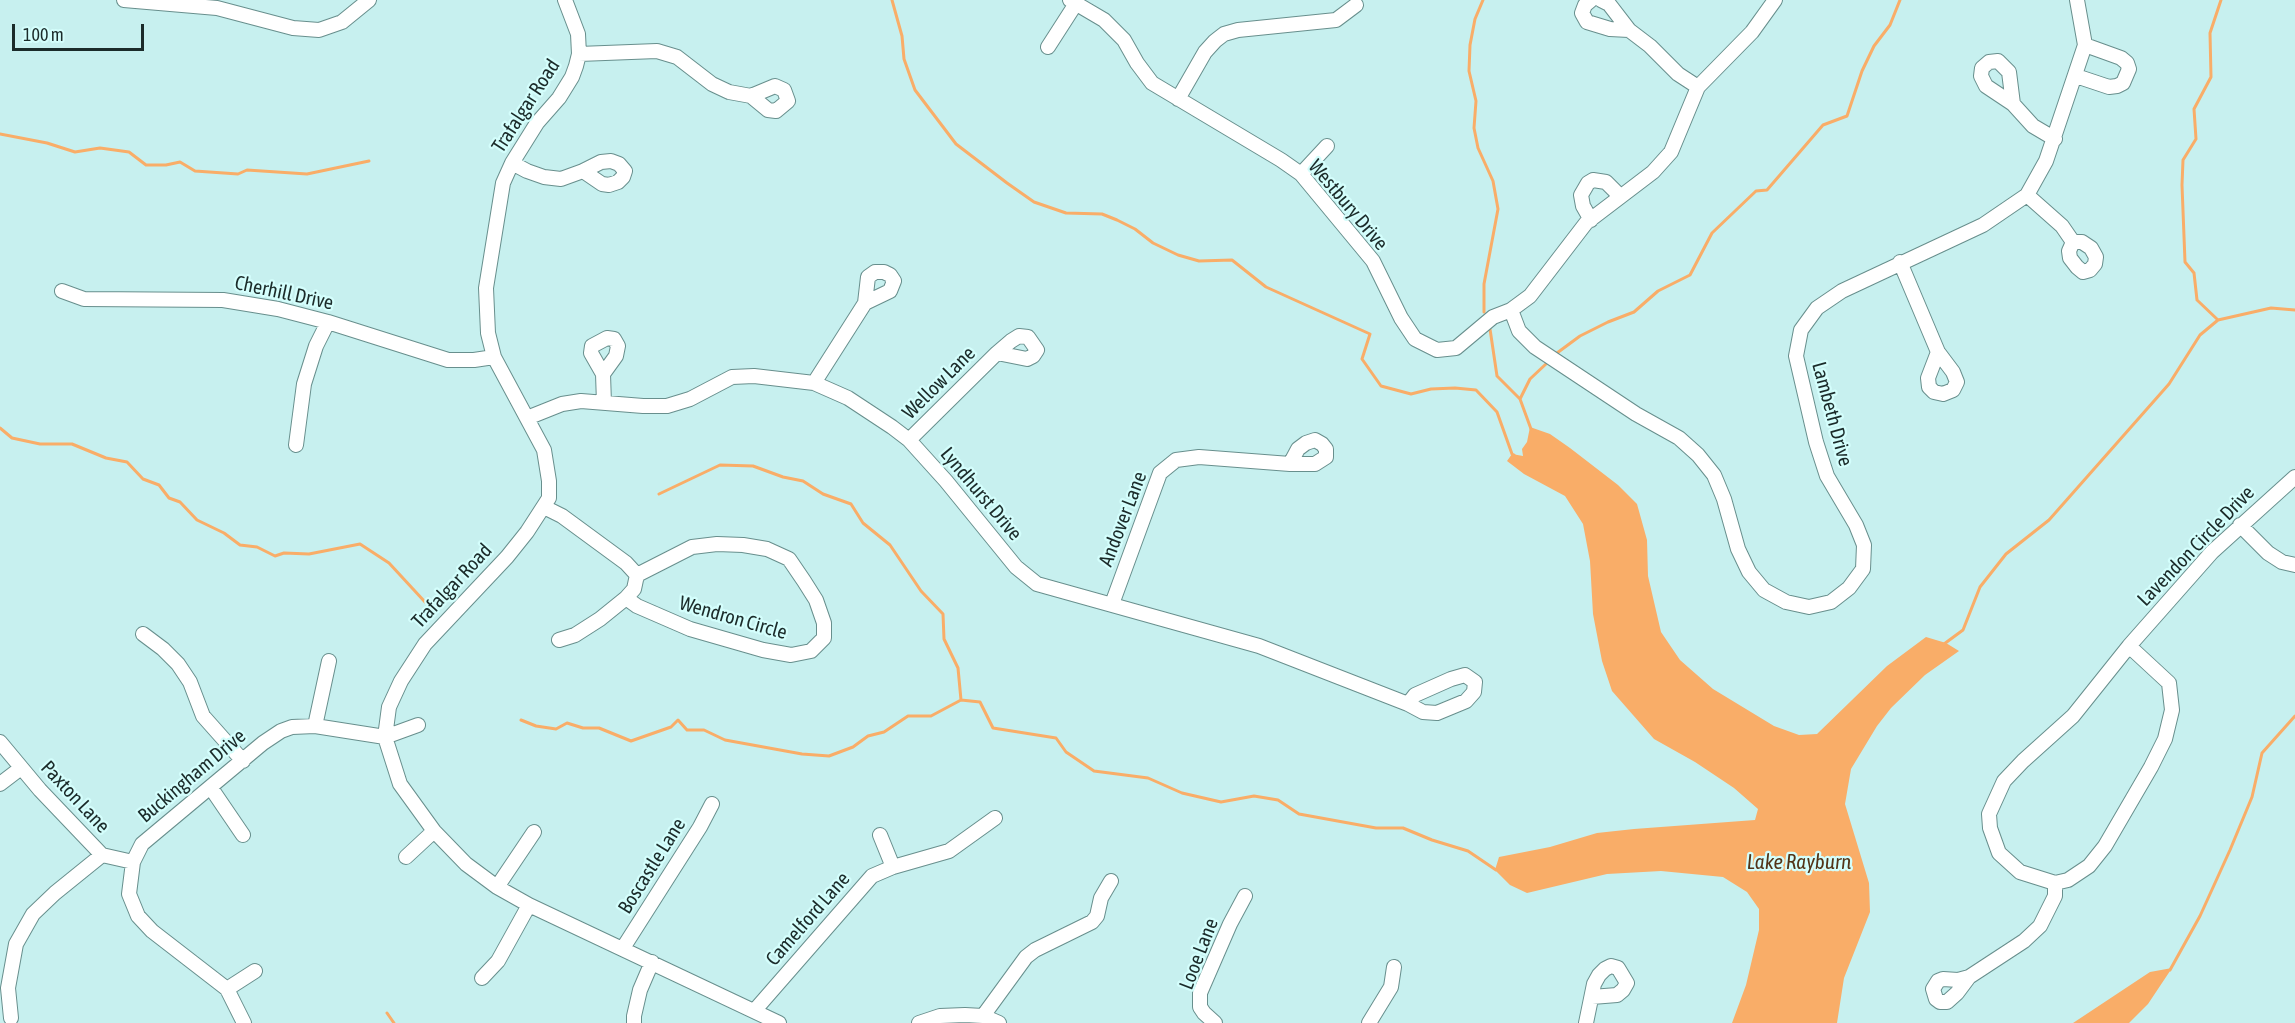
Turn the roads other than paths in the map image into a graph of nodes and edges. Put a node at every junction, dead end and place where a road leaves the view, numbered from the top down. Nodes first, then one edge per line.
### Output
1 (124, 0) edge
2 (369, 0) edge
3 (565, 0) edge
4 (1592, 0) edge
5 (1601, 0) edge
6 (1775, 0) edge
7 (2077, 0) edge
8 (192, 2) edge
9 (1072, 2) edge
10 (1356, 5) dead end
11 (1629, 30) junction
12 (2085, 45) junction
13 (1048, 47) dead end
14 (579, 54) junction
15 (2076, 76) junction
16 (1698, 87) junction
17 (751, 96) dead end
18 (1178, 99) junction
19 (2013, 104) dead end
20 (2055, 139) junction
21 (1327, 146) dead end
22 (512, 163) junction
23 (583, 171) dead end
24 (1300, 174) junction
25 (2027, 195) junction
26 (1620, 196) junction
27 (1591, 220) junction
28 (2073, 242) dead end
29 (1900, 262) junction
30 (62, 291) dead end
31 (865, 303) dead end
32 (1511, 309) junction
33 (328, 322) junction
34 (1938, 352) dead end
35 (997, 353) dead end
36 (494, 357) junction
37 (603, 374) dead end
38 (814, 383) junction
39 (604, 403) junction
40 (527, 418) junction
41 (909, 440) junction
42 (296, 446) dead end
43 (1290, 464) dead end
44 (2295, 477) edge
45 (544, 507) junction
46 (2240, 525) junction
47 (2295, 564) edge
48 (637, 574) junction
49 (626, 598) junction
50 (1112, 604) junction
51 (143, 634) dead end
52 (559, 640) dead end
53 (2129, 646) junction
54 (329, 661) dead end
55 (1408, 704) dead end
56 (418, 725) dead end
57 (315, 726) junction
58 (385, 737) junction
59 (0, 742) edge
60 (243, 761) junction
61 (21, 768) junction
62 (0, 784) edge
63 (211, 788) junction
64 (712, 804) dead end
65 (995, 818) dead end
66 (434, 831) junction
67 (534, 832) dead end
68 (243, 835) dead end
69 (880, 835) dead end
70 (102, 855) junction
71 (406, 857) dead end
72 (133, 862) junction
73 (893, 867) junction
74 (1111, 881) dead end
75 (2055, 883) junction
76 (497, 887) junction
77 (1245, 896) dead end
78 (529, 906) junction
79 (623, 948) junction
80 (652, 962) junction
81 (1394, 967) dead end
82 (255, 971) dead end
83 (1969, 977) dead end
84 (482, 978) dead end
85 (227, 989) junction
86 (1592, 998) dead end
87 (755, 1010) junction
88 (983, 1016) junction
89 (10, 1018) dead end
90 (244, 1023) edge
91 (634, 1023) edge
92 (779, 1023) edge
93 (919, 1023) edge
94 (999, 1023) edge
95 (1215, 1023) edge
96 (1369, 1023) edge
97 (1586, 1023) edge

1 - 8 street
2 - 8 street
3 - 14 street, Trafalgar Road
4 - 11 street
5 - 11 street
6 - 16 street, Westbury Drive
7 - 12 street, Lambeth Drive
9 - 13 street
9 - 18 street, Westbury Drive
10 - 18 street
11 - 16 street
12 - 15 street, Lambeth Drive
12 - 15 street
14 - 17 street
14 - 22 street, Trafalgar Road
15 - 20 street, Lambeth Drive
16 - 26 street, Westbury Drive
18 - 24 street, Westbury Drive
19 - 20 street
20 - 25 street, Lambeth Drive
21 - 24 street
22 - 23 street
22 - 36 street, Trafalgar Road
24 - 32 street, Westbury Drive
25 - 28 street
25 - 29 street, Lambeth Drive
26 - 27 street, Westbury Drive
26 - 27 street
27 - 32 street, Westbury Drive
29 - 32 street, Lambeth Drive
29 - 34 street
30 - 33 street, Cherhill Drive
31 - 38 street
33 - 36 street, Cherhill Drive
33 - 42 street
35 - 41 street, Wellow Lane
36 - 40 street, Trafalgar Road
37 - 39 street
38 - 39 street, Lyndhurst Drive
38 - 41 street, Lyndhurst Drive
39 - 40 street, Lyndhurst Drive
40 - 45 street, Trafalgar Road
41 - 50 street, Lyndhurst Drive
43 - 50 street, Andover Lane
44 - 46 street, Lavendon Circle Drive
45 - 48 street
45 - 58 street, Trafalgar Road
46 - 47 street
46 - 53 street, Lavendon Circle Drive
48 - 49 street
48 - 49 street, Wendron Circle
49 - 52 street
50 - 55 street, Lyndhurst Drive
51 - 60 street
53 - 75 street
53 - 75 street, Lavendon Circle Drive
54 - 57 street
56 - 58 street
57 - 58 street, Buckingham Drive
57 - 60 street, Buckingham Drive
58 - 66 street, Trafalgar Road
59 - 61 street, Paxton Lane
60 - 63 street, Buckingham Drive
61 - 62 street
61 - 70 street, Paxton Lane
63 - 68 street
63 - 72 street, Buckingham Drive
64 - 79 street, Boscastle Lane
65 - 73 street, Camelford Lane
66 - 71 street
66 - 76 street, Trafalgar Road
67 - 76 street
69 - 73 street
70 - 72 street, Paxton Lane
70 - 89 street
72 - 85 street, Buckingham Drive
73 - 87 street, Camelford Lane
74 - 88 street
75 - 83 street
76 - 78 street, Trafalgar Road
77 - 95 street, Looe Lane
78 - 79 street, Trafalgar Road
78 - 84 street
79 - 80 street, Trafalgar Road
80 - 87 street, Trafalgar Road
80 - 91 street
81 - 96 street
82 - 85 street
85 - 90 street, Buckingham Drive
86 - 97 street
87 - 92 street, Trafalgar Road
88 - 93 street
88 - 94 street

